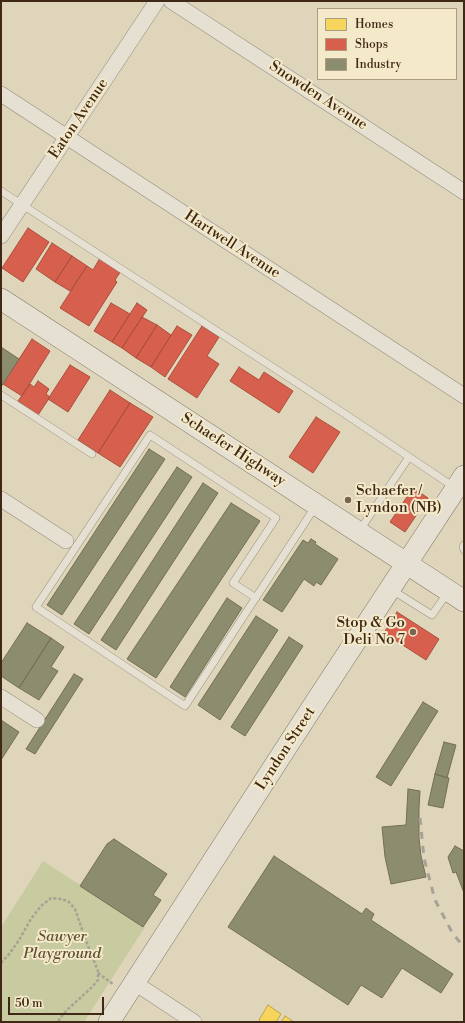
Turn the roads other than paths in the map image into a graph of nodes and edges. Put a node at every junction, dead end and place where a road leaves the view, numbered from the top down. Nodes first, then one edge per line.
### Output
1 (157, 1) edge
2 (171, 1) edge
3 (1, 94) edge
4 (67, 137) junction
5 (1, 191) edge
6 (464, 192) edge
7 (22, 205) junction
8 (1, 236) edge
9 (1, 299) edge
10 (1, 395) edge
11 (464, 396) edge
12 (92, 454) dead end
13 (409, 457) junction
14 (460, 482) edge
15 (1, 499) edge
16 (316, 505) junction
17 (358, 532) junction
18 (66, 541) dead end
19 (464, 545) edge
20 (464, 550) edge
21 (407, 563) junction
22 (390, 589) junction
23 (456, 596) edge
24 (256, 598) junction
25 (1, 697) edge
26 (37, 720) dead end
27 (135, 983) junction
28 (109, 1022) edge
29 (194, 1022) edge

1 - 4 street, Eaton Avenue
2 - 6 street, Snowden Avenue
3 - 4 street, Hartwell Avenue
4 - 7 street, Eaton Avenue
4 - 11 street, Hartwell Avenue
5 - 7 lane
7 - 8 street, Eaton Avenue
7 - 13 lane
9 - 16 street, Schaefer Highway
10 - 12 lane
13 - 14 lane
13 - 17 lane
14 - 21 street, Lyndon Street
15 - 18 street
16 - 17 street, Schaefer Highway
16 - 24 lane
17 - 21 street, Schaefer Highway
19 - 20 lane
21 - 22 street, Lyndon Street
21 - 23 street, Schaefer Highway
22 - 23 lane
22 - 27 street, Lyndon Street
24 - 24 lane
25 - 26 street
27 - 28 street, Lyndon Street
27 - 29 street

